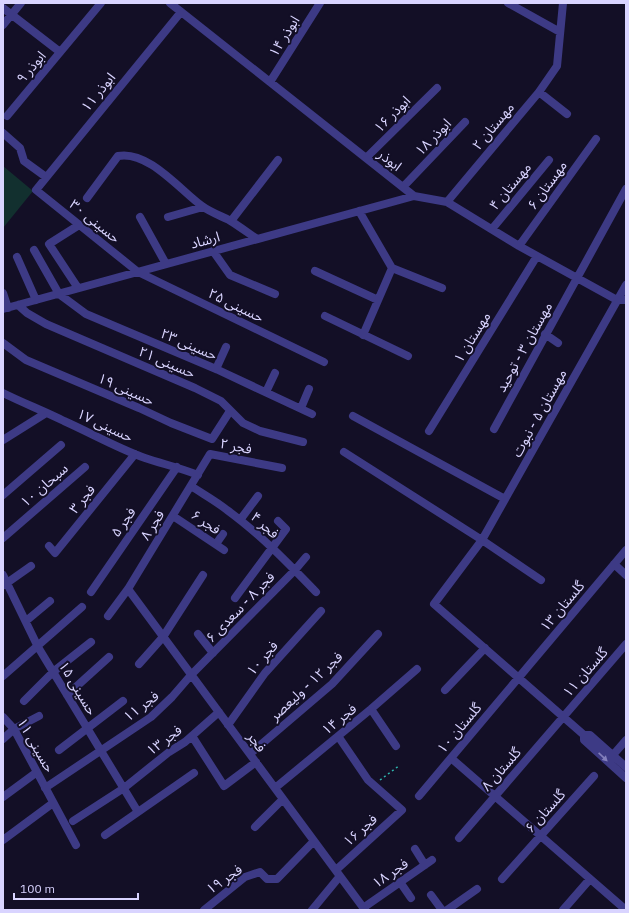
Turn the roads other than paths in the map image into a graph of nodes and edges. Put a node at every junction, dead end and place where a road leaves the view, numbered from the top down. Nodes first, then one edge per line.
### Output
1 (21, 3) edge
2 (101, 3) edge
3 (170, 3) edge
4 (320, 3) edge
5 (508, 3) edge
6 (563, 3) edge
7 (3, 8) edge
8 (181, 12) junction
9 (12, 14) junction
10 (3, 25) edge
11 (560, 32) junction
12 (60, 52) junction
13 (270, 82) junction
14 (437, 88) dead end
15 (539, 92) junction
16 (567, 114) dead end
17 (7, 116) dead end
18 (465, 122) dead end
19 (3, 133) edge
20 (596, 139) dead end
21 (366, 158) junction
22 (278, 160) dead end
23 (549, 160) dead end
24 (46, 177) junction
25 (403, 187) junction
26 (626, 189) edge
27 (36, 190) joint
28 (414, 196) junction
29 (87, 198) dead end
30 (447, 202) junction
31 (203, 206) junction
32 (359, 211) junction
33 (140, 217) dead end
34 (168, 217) dead end
35 (231, 222) junction
36 (79, 225) junction
37 (492, 229) junction
38 (257, 239) junction
39 (519, 246) junction
40 (34, 250) dead end
41 (213, 251) junction
42 (537, 256) junction
43 (17, 257) dead end
44 (166, 264) junction
45 (392, 268) junction
46 (315, 271) dead end
47 (138, 272) junction
48 (576, 277) junction
49 (626, 285) edge
50 (78, 288) junction
51 (442, 288) dead end
52 (3, 293) edge
53 (59, 294) junction
54 (275, 294) dead end
55 (36, 300) junction
56 (378, 300) junction
57 (622, 300) edge
58 (18, 305) junction
59 (6, 308) edge
60 (324, 316) dead end
61 (545, 334) junction
62 (363, 335) junction
63 (3, 343) edge
64 (558, 343) dead end
65 (226, 347) dead end
66 (408, 356) dead end
67 (324, 362) dead end
68 (216, 369) junction
69 (275, 373) dead end
70 (309, 390) dead end
71 (266, 392) junction
72 (3, 393) edge
73 (301, 408) junction
74 (230, 411) junction
75 (46, 413) junction
76 (312, 414) dead end
77 (353, 416) dead end
78 (494, 429) dead end
79 (429, 431) dead end
80 (3, 440) edge
81 (303, 442) dead end
82 (61, 445) dead end
83 (344, 452) dead end
84 (135, 454) junction
85 (85, 467) dead end
86 (177, 467) junction
87 (282, 468) dead end
88 (198, 475) junction
89 (191, 486) junction
90 (3, 495) edge
91 (258, 496) dead end
92 (505, 499) junction
93 (173, 516) junction
94 (240, 520) junction
95 (278, 520) dead end
96 (222, 534) dead end
97 (3, 538) edge
98 (482, 540) junction
99 (216, 544) junction
100 (49, 546) dead end
101 (272, 549) junction
102 (224, 550) dead end
103 (626, 550) edge
104 (306, 557) dead end
105 (614, 564) junction
106 (31, 566) dead end
107 (294, 570) junction
108 (3, 575) edge
109 (203, 575) dead end
110 (626, 575) edge
111 (541, 580) dead end
112 (5, 585) edge
113 (128, 589) junction
114 (91, 592) dead end
115 (316, 592) dead end
116 (235, 598) dead end
117 (50, 601) dead end
118 (82, 607) dead end
119 (321, 612) dead end
120 (108, 616) dead end
121 (26, 621) junction
122 (198, 634) dead end
123 (378, 634) dead end
124 (163, 637) junction
125 (91, 642) dead end
126 (626, 644) edge
127 (38, 647) junction
128 (485, 648) junction
129 (213, 653) junction
130 (109, 657) dead end
131 (139, 664) dead end
132 (417, 669) dead end
133 (53, 672) junction
134 (191, 675) junction
135 (3, 676) edge
136 (519, 678) junction
137 (445, 690) dead end
138 (67, 695) junction
139 (24, 701) dead end
140 (123, 701) dead end
141 (371, 709) junction
142 (219, 712) junction
143 (39, 716) dead end
144 (563, 716) junction
145 (3, 717) edge
146 (228, 725) junction
147 (14, 729) junction
148 (88, 729) junction
149 (584, 735) junction
150 (192, 736) junction
151 (338, 736) junction
152 (3, 739) edge
153 (626, 740) edge
154 (396, 746) dead end
155 (59, 750) dead end
156 (101, 751) junction
157 (250, 754) junction
158 (613, 755) junction
159 (451, 758) junction
160 (256, 762) junction
161 (626, 767) edge
162 (37, 772) junction
163 (194, 773) dead end
164 (594, 776) dead end
165 (626, 778) edge
166 (45, 788) junction
167 (124, 788) junction
168 (275, 788) junction
169 (419, 796) dead end
170 (495, 796) junction
171 (3, 797) edge
172 (283, 799) junction
173 (54, 803) junction
174 (138, 812) junction
175 (74, 822) dead end
176 (255, 827) dead end
177 (106, 835) dead end
178 (540, 836) junction
179 (459, 838) dead end
180 (3, 840) edge
181 (314, 841) junction
182 (76, 845) dead end
183 (415, 849) dead end
184 (338, 873) junction
185 (502, 879) dead end
186 (590, 879) junction
187 (400, 882) junction
188 (477, 889) dead end
189 (431, 894) dead end
190 (411, 898) dead end
191 (364, 909) edge
192 (204, 910) edge
193 (312, 910) edge
194 (442, 910) edge
195 (447, 910) edge
196 (563, 910) edge
197 (626, 910) edge

1 - 9 street
2 - 12 street, ابوذر ۹
3 - 8 street, ابوذر
4 - 13 street, ابوذر ۱۴
5 - 11 street
6 - 11 street
7 - 9 street
8 - 13 street, ابوذر
8 - 24 street, ابوذر ۱۱
9 - 10 street
9 - 12 street
11 - 15 street, مهستان ۲
12 - 17 street, ابوذر ۹
13 - 21 street, ابوذر
14 - 21 street, ابوذر ۱۶
15 - 16 street
15 - 30 street, مهستان ۲
18 - 25 street, ابوذر ۱۸
19 - 24 street
20 - 39 street, مهستان ۶
21 - 25 street, ابوذر
22 - 35 street
23 - 37 street, مهستان ۴
24 - 27 street, ابوذر ۱۱
25 - 28 street, ابوذر
26 - 48 street, مهستان ۳ - توحید
27 - 36 street, حسینی ۳۰
28 - 30 street, ابوذر
28 - 32 street, ارشاد
29 - 31 street
30 - 37 street, ابوذر
31 - 34 street
31 - 35 street
32 - 38 street, ارشاد
32 - 45 street
33 - 44 street
35 - 38 street
36 - 47 street, حسینی ۳۰
36 - 50 street
37 - 39 street, ابوذر
38 - 41 street, ارشاد
39 - 42 street, ابوذر
40 - 53 street
41 - 44 street, ارشاد
41 - 54 street
42 - 48 street, ابوذر
42 - 79 street, مهستان ۱
43 - 55 street
44 - 47 street, ارشاد
45 - 51 street
45 - 56 street
46 - 56 street
47 - 50 street, ارشاد
47 - 67 street, حسینی ۲۵
48 - 57 street, ابوذر
48 - 61 street, مهستان ۳ - توحید
49 - 57 street, مهستان ۵ - نبوت
50 - 53 street, ارشاد
52 - 59 street
53 - 55 street, ارشاد
53 - 68 street, حسینی ۲۳
55 - 58 street, ارشاد
56 - 62 street
57 - 92 street, مهستان ۵ - نبوت
58 - 59 street, ارشاد
58 - 74 street, حسینی ۲۱
60 - 62 street
61 - 64 street
61 - 78 street, مهستان ۳ - توحید
62 - 66 street
63 - 74 street, حسینی ۱۹
65 - 68 street
68 - 71 street, حسینی ۲۳
69 - 71 street
70 - 73 street
71 - 73 street, حسینی ۲۳
72 - 75 street, حسینی ۱۷
73 - 76 street, حسینی ۲۳
74 - 81 street, حسینی ۲۱
75 - 80 street
75 - 84 street, حسینی ۱۷
77 - 92 street
82 - 90 street
83 - 98 street
84 - 86 street, حسینی ۱۷
84 - 100 street, فجر ۳
85 - 97 street, سبحان ۱۰
86 - 88 street, حسینی ۱۷
86 - 114 street, فجر ۵
87 - 88 street, فجر ۲
88 - 89 street, فجر ۸
89 - 93 street, فجر ۸
89 - 94 street, فجر ۴
91 - 94 street
92 - 98 street, مهستان ۵ - نبوت
93 - 99 street, فجر ۶
93 - 113 street, فجر ۸
94 - 101 street, فجر ۴
95 - 101 street
96 - 99 street
98 - 111 street
98 - 128 street, مهستان ۵ - نبوت
99 - 102 street, فجر ۶
101 - 107 street, فجر ۴
101 - 116 street
103 - 105 street, گلستان ۱۳
104 - 107 street, فجر ۸ - سعدی ۶
105 - 110 street
105 - 136 street, گلستان ۱۳
106 - 112 street
107 - 115 street, فجر ۴
107 - 129 street, فجر ۸ - سعدی ۶
108 - 112 street, حسینی ۱۵
109 - 124 street
112 - 121 street, حسینی ۱۵
113 - 120 street, فجر ۸
113 - 124 street, فجر
117 - 121 street
118 - 127 street
119 - 146 street, فجر ۱۰
121 - 127 street, حسینی ۱۵
122 - 129 street
123 - 157 street, فجر ۱۲ - ولیعصر
124 - 131 street
124 - 134 street, فجر
125 - 133 street
126 - 144 street, گلستان ۱۱
127 - 133 street, حسینی ۱۵
127 - 135 street
128 - 136 street
128 - 137 street
129 - 134 street, فجر ۸ - سعدی ۶
130 - 138 street
132 - 141 street, فجر ۱۴
133 - 138 street, حسینی ۱۵
133 - 139 street
134 - 142 street, فجر
134 - 156 street, فجر ۱۱
136 - 144 street
136 - 159 street, گلستان ۱۰
138 - 148 street, حسینی ۱۵
140 - 148 street
141 - 151 street, فجر ۱۴
141 - 154 street
142 - 146 street, فجر
142 - 150 street, فجر ۱۳
143 - 147 street
144 - 149 street
144 - 170 street, گلستان ۸
145 - 147 street, حسینی ۱۱
146 - 157 street, فجر
147 - 152 street
147 - 162 street, حسینی ۱۱
148 - 155 street
148 - 156 street, حسینی ۱۵
149 - 158 street
149 -> 165 street
150 - 160 street
150 - 167 street, فجر ۱۳
151 - 168 street, فجر ۱۴
151 - 184 street, فجر ۱۶
153 - 158 street
156 - 166 street, فجر ۱۱
156 - 167 street, حسینی ۱۵
157 - 160 street, فجر
158 - 161 street
159 - 169 street, گلستان ۱۰
159 - 170 street
160 - 168 street, فجر
162 - 166 street, حسینی ۱۱
162 - 171 street
163 - 174 street
164 - 178 street, گلستان ۶
166 - 173 street, حسینی ۱۱
167 - 174 street, حسینی ۱۵
167 - 175 street, فجر ۱۳
168 - 172 street, فجر
170 - 178 street
170 - 179 street, گلستان ۸
172 - 176 street
172 - 181 street, فجر
173 - 180 street
173 - 182 street, حسینی ۱۱
174 - 177 street
178 - 185 street, گلستان ۶
178 - 186 street
181 - 184 street, فجر
181 - 192 street, فجر ۱۹
183 - 187 street, فجر ۱۸
184 - 191 street, فجر
184 - 193 street, فجر ۱۶
186 - 196 street
186 - 197 street
187 - 190 street
187 - 191 street, فجر ۱۸
188 - 195 street
189 - 194 street

